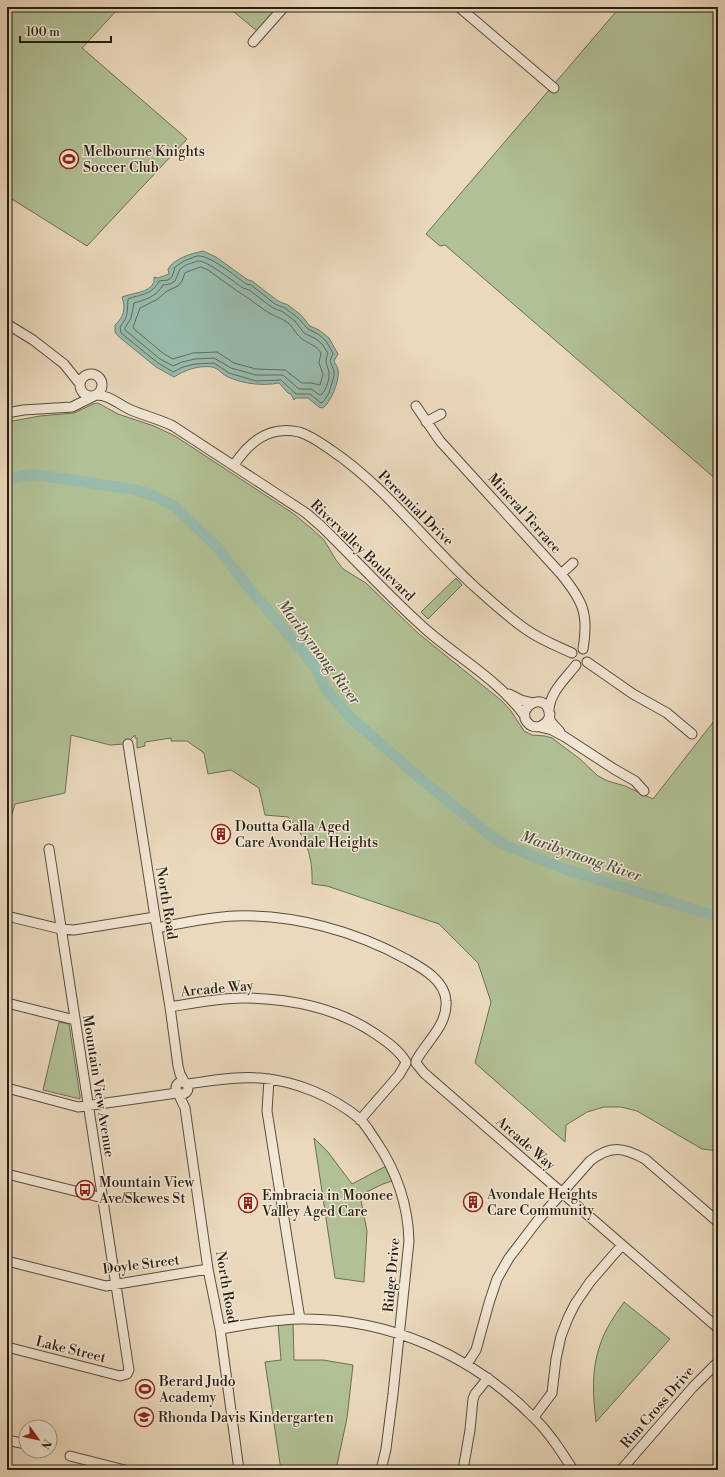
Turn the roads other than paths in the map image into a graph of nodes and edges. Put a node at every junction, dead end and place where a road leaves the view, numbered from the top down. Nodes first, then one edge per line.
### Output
1 (284, 7) edge
2 (459, 7) edge
3 (253, 42) dead end
4 (554, 88) dead end
5 (7, 324) edge
6 (64, 364) junction
7 (89, 374) junction
8 (102, 380) junction
9 (80, 385) junction
10 (95, 395) junction
11 (114, 400) junction
12 (64, 406) junction
13 (416, 406) dead end
14 (7, 413) edge
15 (441, 414) dead end
16 (426, 422) junction
17 (234, 465) junction
18 (573, 563) dead end
19 (561, 574) junction
20 (583, 649) junction
21 (572, 654) junction
22 (587, 662) junction
23 (576, 665) junction
24 (560, 684) junction
25 (500, 688) junction
26 (535, 702) junction
27 (549, 712) junction
28 (525, 716) junction
29 (540, 727) junction
30 (692, 734) dead end
31 (565, 737) junction
32 (128, 744) dead end
33 (644, 791) dead end
34 (49, 849) dead end
35 (7, 916) edge
36 (155, 917) junction
37 (157, 928) junction
38 (61, 929) junction
39 (7, 1003) edge
40 (170, 1007) junction
41 (75, 1020) junction
42 (411, 1062) junction
43 (269, 1079) junction
44 (7, 1088) edge
45 (182, 1088) junction
46 (88, 1106) junction
47 (360, 1120) junction
48 (7, 1174) edge
49 (561, 1193) junction
50 (103, 1198) junction
51 (718, 1222) edge
52 (622, 1245) junction
53 (7, 1261) edge
54 (208, 1269) junction
55 (116, 1284) junction
56 (300, 1319) junction
57 (718, 1328) edge
58 (220, 1330) junction
59 (400, 1333) junction
60 (7, 1347) edge
61 (717, 1362) edge
62 (467, 1364) junction
63 (127, 1374) joint
64 (488, 1378) junction
65 (534, 1417) junction
66 (7, 1440) edge
67 (18, 1442) edge
68 (70, 1456) dead end
69 (125, 1470) edge
70 (239, 1470) edge
71 (381, 1470) edge
72 (463, 1470) edge
73 (573, 1470) edge
74 (621, 1470) edge

1 - 3 street
2 - 4 street
5 - 6 street
6 - 7 street
6 - 9 street
7 - 8 street
7 - 9 street
8 - 10 street
8 - 11 street, Rivervalley Boulevard
9 - 10 street
9 - 12 street
10 - 11 street, Rivervalley Boulevard
10 - 12 street
11 - 17 street, Rivervalley Boulevard
12 - 14 street
13 - 16 street, Mineral Terrace
15 - 16 street
16 - 19 street, Mineral Terrace
17 - 21 street, Perennial Drive
17 - 25 street, Rivervalley Boulevard
18 - 19 street
19 - 20 street, Mineral Terrace
20 - 21 street
20 - 22 street
21 - 23 street
22 - 23 street
22 - 30 street
23 - 24 street
24 - 26 street
24 - 27 street
25 - 26 street, Rivervalley Boulevard
25 - 28 street, Rivervalley Boulevard
26 - 27 street
26 - 28 street
27 - 29 street
27 - 31 street
28 - 29 street
29 - 31 street
31 - 33 street
32 - 36 street, North Road
34 - 38 street, Mountain View Avenue
35 - 38 street
36 - 37 street, North Road
36 - 38 street
37 - 40 street, North Road
37 - 42 street
38 - 41 street, Mountain View Avenue
39 - 41 street
40 - 42 street, Arcade Way
40 - 45 street, North Road
41 - 46 street, Mountain View Avenue
42 - 47 street
42 - 49 street, Arcade Way
43 - 45 street, Ridge Drive
43 - 47 street, Ridge Drive
43 - 56 street
44 - 46 street, Ridge Drive
45 - 46 street, Ridge Drive
45 - 54 street, North Road
46 - 50 street, Mountain View Avenue
47 - 59 street, Ridge Drive
48 - 50 street
49 - 51 street
49 - 52 street, Arcade Way
49 - 62 street
50 - 55 street, Mountain View Avenue
52 - 57 street, Arcade Way
52 - 65 street
53 - 55 street, Doyle Street
54 - 55 street, Doyle Street
54 - 58 street, North Road
55 - 63 street, Mountain View Avenue
56 - 58 street
56 - 59 street
58 - 70 street, North Road
59 - 62 street
59 - 71 street, Ridge Drive
60 - 63 street, Lake Street
61 - 74 street, Rim Cross Drive
62 - 64 street
64 - 65 street
64 - 72 street
65 - 73 street
66 - 67 street
68 - 69 street

